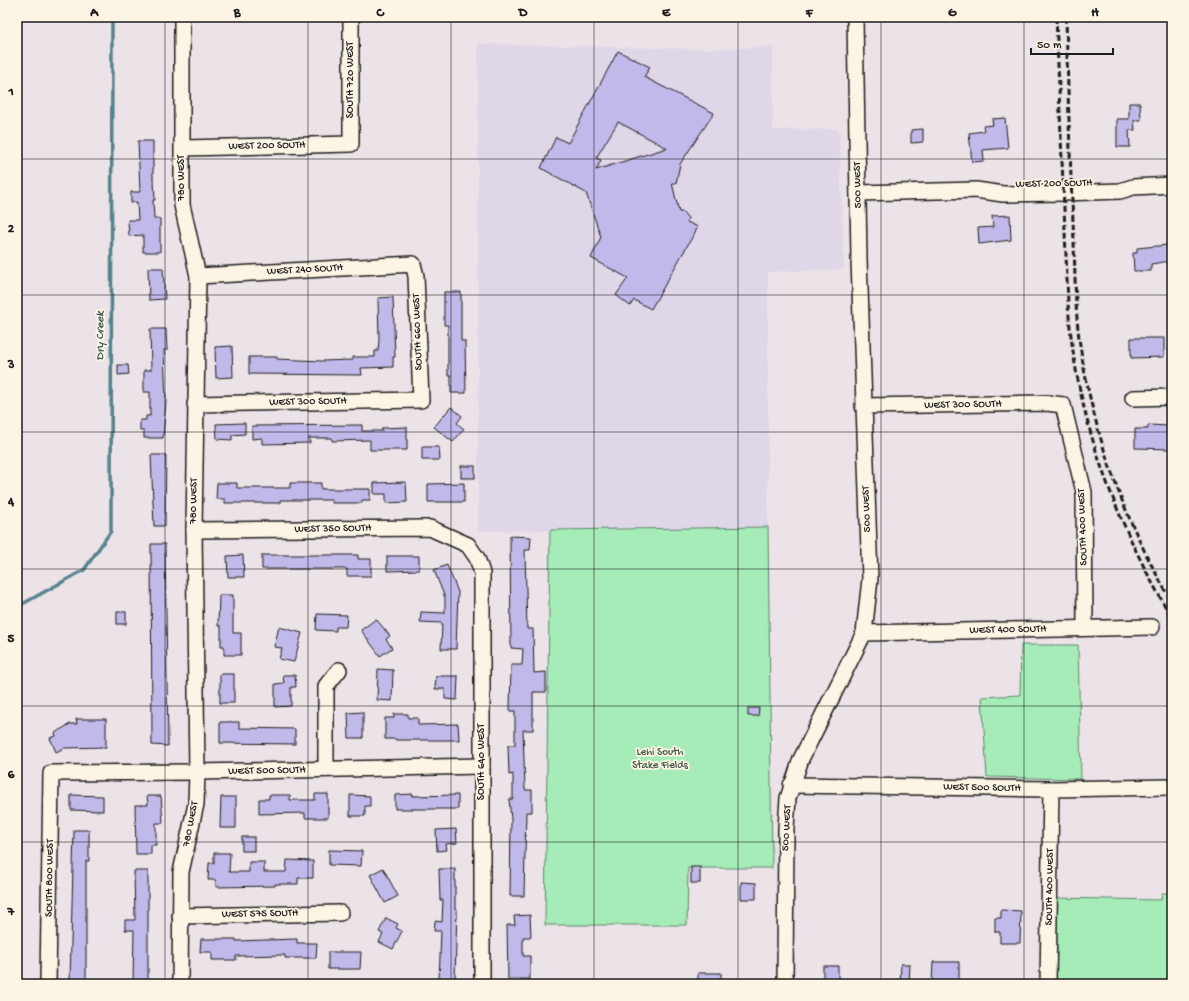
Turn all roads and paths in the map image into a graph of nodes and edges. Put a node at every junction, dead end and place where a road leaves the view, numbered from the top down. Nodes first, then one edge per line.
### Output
1 (182, 17) edge
2 (351, 17) edge
3 (855, 17) edge
4 (351, 144) joint
5 (182, 148) junction
6 (1172, 185) edge
7 (858, 193) junction
8 (413, 264) joint
9 (198, 276) junction
10 (1172, 396) edge
11 (1133, 398) dead end
12 (421, 400) joint
13 (195, 404) junction
14 (1064, 405) joint
15 (863, 406) junction
16 (194, 530) junction
17 (468, 545) joint
18 (1152, 627) dead end
19 (1085, 628) junction
20 (864, 633) junction
21 (338, 670) dead end
22 (482, 766) junction
23 (326, 769) junction
24 (197, 772) junction
25 (51, 773) joint
26 (791, 785) junction
27 (1172, 787) edge
28 (1051, 790) junction
29 (340, 913) dead end
30 (180, 916) junction
31 (48, 984) edge
32 (180, 984) edge
33 (482, 984) edge
34 (785, 984) edge
35 (1048, 984) edge

1 - 5 street, 780 WEST
2 - 4 street, SOUTH 720 WEST
3 - 7 street, 500 WEST
4 - 5 street, WEST 200 SOUTH
5 - 9 street, 780 WEST
6 - 7 street, WEST 200 SOUTH
7 - 15 street, 500 WEST
8 - 9 street, WEST 240 SOUTH
8 - 12 street, SOUTH 660 WEST
9 - 13 street, 780 WEST
10 - 11 street
12 - 13 street, WEST 300 SOUTH
13 - 16 street, 780 WEST
14 - 15 street, WEST 300 SOUTH
14 - 19 street, SOUTH 400 WEST
15 - 20 street, 500 WEST
16 - 17 street, WEST 350 SOUTH
16 - 24 street, 780 WEST
17 - 22 street, SOUTH 640 WEST
18 - 19 street, WEST 400 SOUTH
19 - 20 street, WEST 400 SOUTH
20 - 26 street, 500 WEST
21 - 23 street
22 - 23 street, WEST 500 SOUTH
22 - 33 street, SOUTH 640 WEST
23 - 24 street, WEST 500 SOUTH
24 - 25 street, WEST 500 SOUTH
24 - 30 street, 780 WEST
25 - 31 street, SOUTH 800 WEST
26 - 28 street, WEST 500 SOUTH
26 - 34 street, 500 WEST
27 - 28 street, WEST 500 SOUTH
28 - 35 street, SOUTH 400 WEST
29 - 30 street, WEST 575 SOUTH
30 - 32 street, 780 WEST

